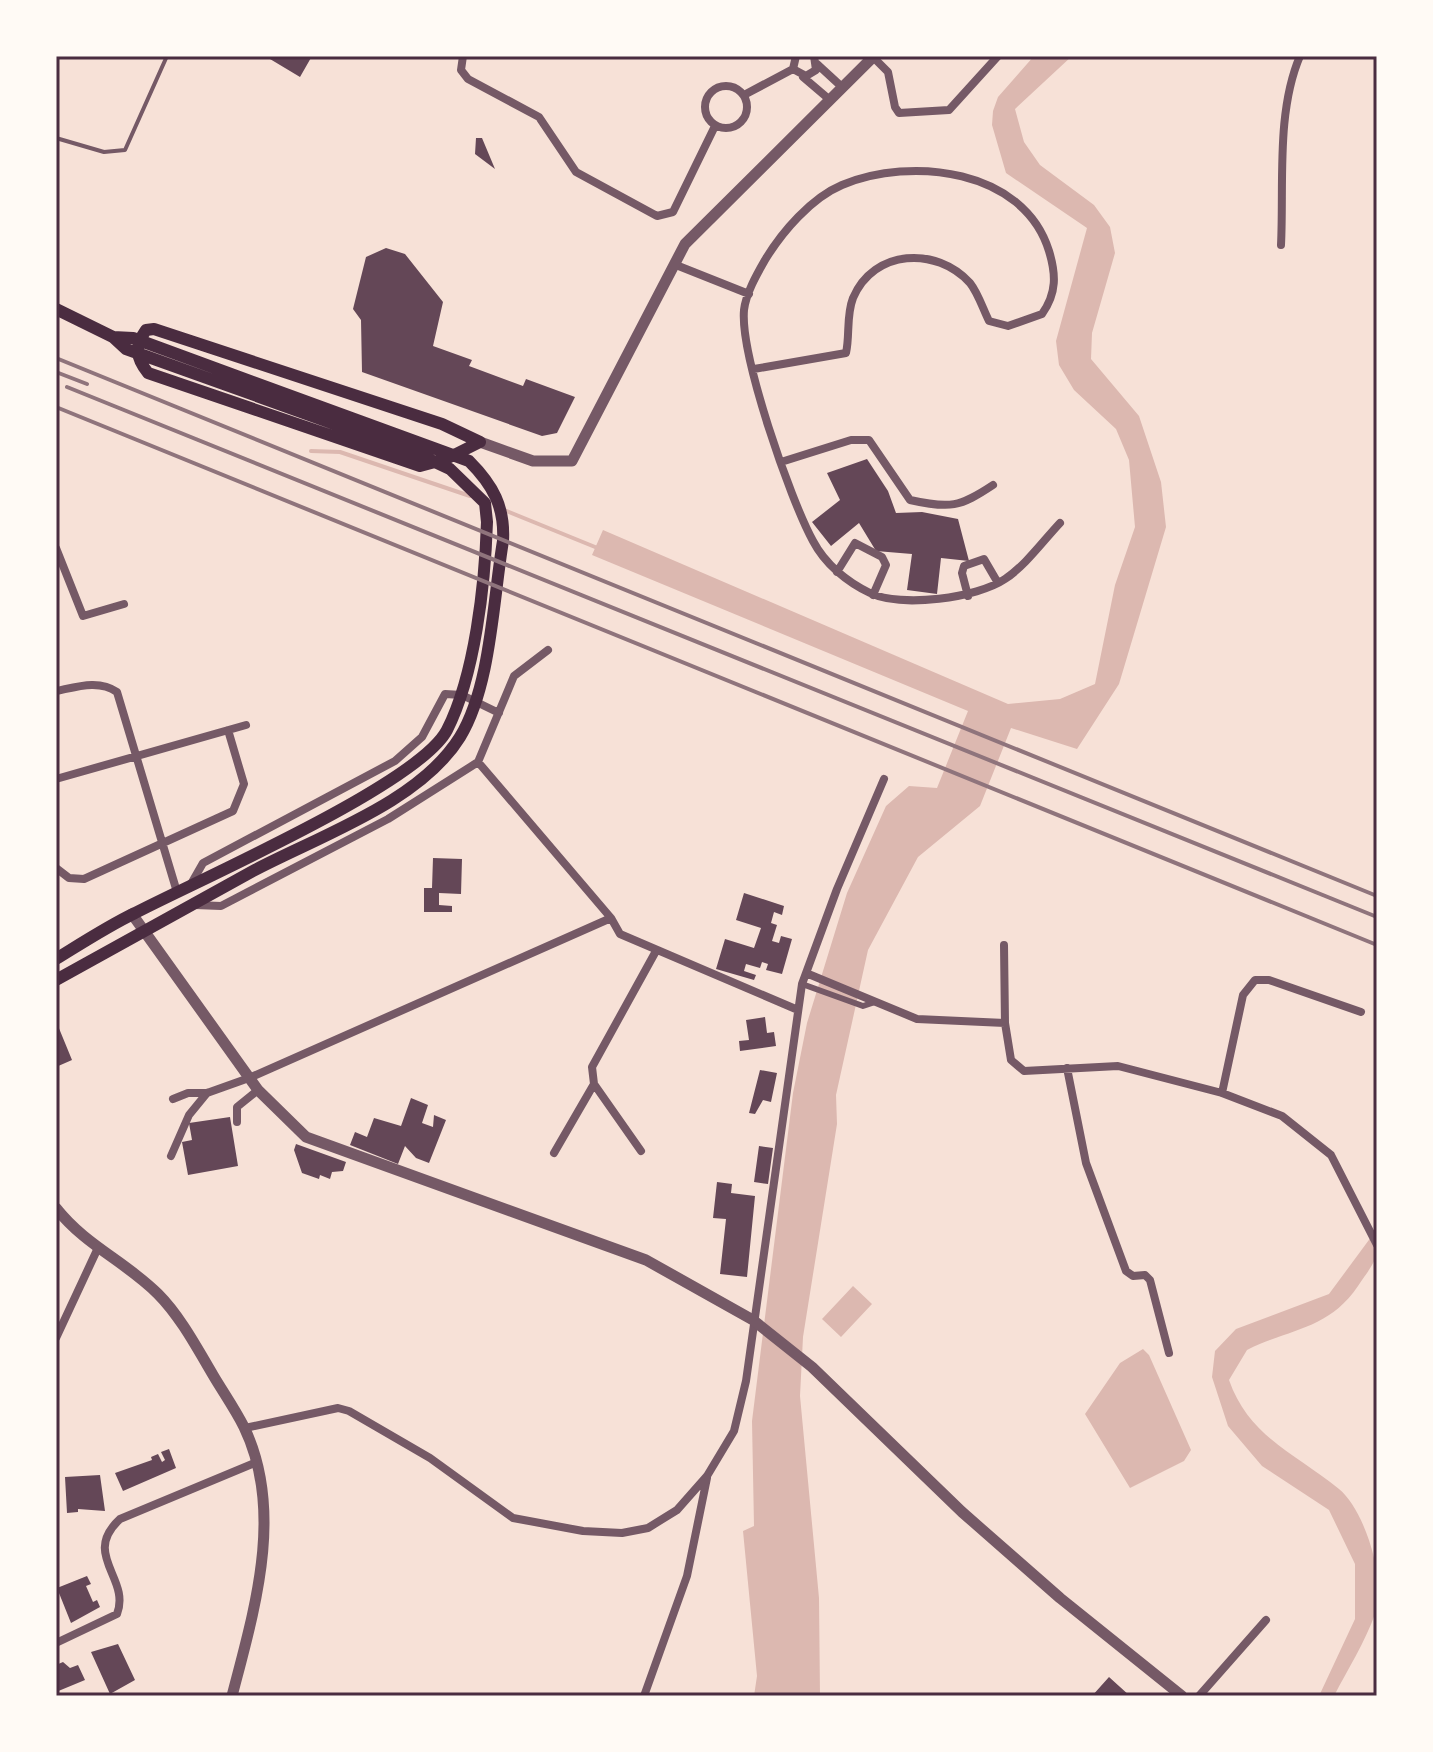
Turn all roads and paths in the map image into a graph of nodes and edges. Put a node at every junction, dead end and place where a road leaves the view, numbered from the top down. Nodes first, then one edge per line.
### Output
1 (167, 56) edge
2 (463, 56) edge
3 (796, 56) edge
4 (874, 56) edge
5 (998, 56) edge
6 (1300, 56) edge
7 (815, 60) edge
8 (793, 69) junction
9 (802, 76) junction
10 (842, 87) junction
11 (744, 95) junction
12 (830, 100) junction
13 (715, 126) junction
14 (56, 138) edge
15 (1281, 245) dead end
16 (676, 265) junction
17 (749, 294) junction
18 (56, 309) edge
19 (138, 347) junction
20 (754, 369) junction
21 (352, 424) junction
22 (480, 442) junction
23 (781, 462) junction
24 (993, 485) dead end
25 (1060, 523) dead end
26 (56, 548) edge
27 (58, 561) edge
28 (837, 572) junction
29 (998, 583) junction
30 (873, 595) junction
31 (968, 596) junction
32 (124, 604) dead end
33 (548, 650) dead end
34 (56, 691) edge
35 (499, 713) junction
36 (246, 725) dead end
37 (228, 730) junction
38 (134, 756) junction
39 (478, 762) junction
40 (56, 779) edge
41 (884, 779) dead end
42 (162, 844) junction
43 (56, 868) edge
44 (190, 885) junction
45 (177, 892) junction
46 (194, 905) junction
47 (132, 914) junction
48 (611, 918) junction
49 (146, 931) junction
50 (1004, 945) dead end
51 (656, 951) junction
52 (56, 959) edge
53 (806, 973) junction
54 (56, 980) edge
55 (818, 982) junction
56 (802, 984) junction
57 (875, 1002) junction
58 (798, 1010) junction
59 (1361, 1012) dead end
60 (1005, 1023) junction
61 (1067, 1068) junction
62 (249, 1078) junction
63 (594, 1084) junction
64 (258, 1090) junction
65 (207, 1093) junction
66 (1222, 1093) junction
67 (173, 1099) dead end
68 (237, 1122) dead end
69 (641, 1151) dead end
70 (554, 1153) dead end
71 (171, 1156) dead end
72 (56, 1208) edge
73 (1377, 1245) edge
74 (97, 1250) junction
75 (758, 1324) junction
76 (56, 1338) edge
77 (1169, 1353) dead end
78 (245, 1428) junction
79 (257, 1462) junction
80 (707, 1476) junction
81 (1266, 1620) dead end
82 (56, 1643) edge
83 (232, 1696) edge
84 (644, 1696) edge
85 (1182, 1696) edge
86 (1199, 1696) edge

1 - 14 lane
2 - 13 street
3 - 8 street
4 - 5 street
4 - 10 street
6 - 15 street
7 - 9 street
7 - 10 street
8 - 9 street
8 - 11 street
9 - 12 street
10 - 12 street
11 - 13 street
11 - 13 street
12 - 16 street
16 - 17 street
16 - 22 street
17 - 20 street
17 - 20 street
18 - 19 main road
19 - 21 main road
19 - 21 main road
19 - 22 main road
19 - 22 main road
20 - 23 street
21 - 44 main road
21 - 46 main road
23 - 24 street
23 - 28 street
25 - 29 street
26 - 27 street
27 - 32 street
28 - 30 street
28 - 30 street
29 - 31 street
29 - 31 street
30 - 31 street
33 - 35 street
34 - 38 street
35 - 39 street
35 - 44 street
36 - 37 street
37 - 38 street
37 - 42 street
38 - 40 street
38 - 42 street
39 - 46 street
39 - 48 street
41 - 53 street
42 - 43 street
42 - 45 street
44 - 45 main road
45 - 47 main road
46 - 49 main road
47 - 49 street
47 - 52 main road
48 - 51 street
48 - 62 street
49 - 54 main road
49 - 62 street
50 - 60 street
51 - 58 street
51 - 63 street
53 - 55 street
53 - 56 street
55 - 56 street
55 - 57 street
55 - 57 street
56 - 58 street
57 - 60 street
58 - 75 street
59 - 66 street
60 - 61 street
61 - 66 street
61 - 77 street
62 - 64 street
62 - 65 street
63 - 69 street
63 - 70 street
64 - 68 street
64 - 75 street
65 - 67 street
65 - 71 street
66 - 73 street
72 - 74 street
74 - 76 street
74 - 78 street
75 - 80 street
75 - 85 street
78 - 79 street
78 - 80 street
79 - 82 street
79 - 83 street
80 - 84 street
81 - 86 street

